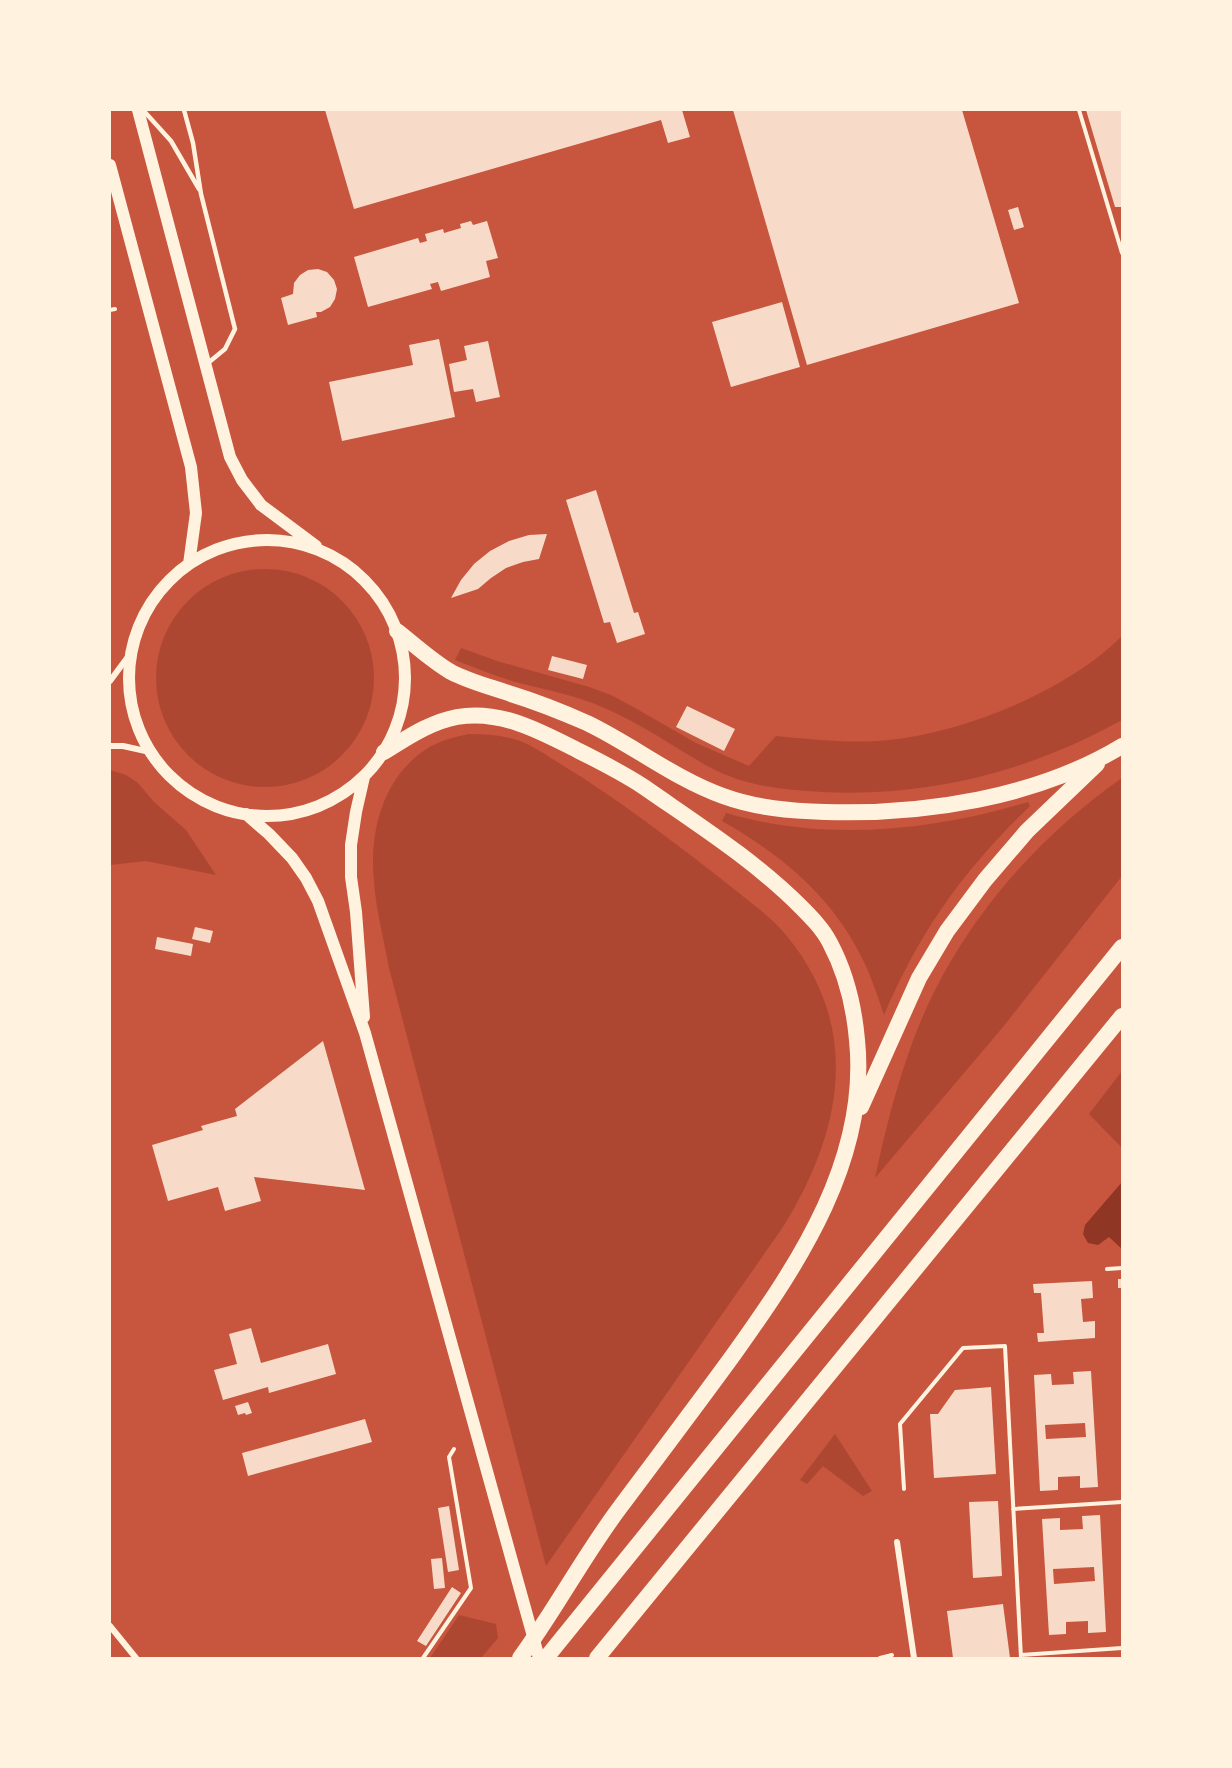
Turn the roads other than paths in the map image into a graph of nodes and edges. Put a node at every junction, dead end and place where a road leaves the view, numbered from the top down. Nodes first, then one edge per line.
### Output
1 (140, 110) edge
2 (184, 110) edge
3 (110, 165) edge
4 (201, 194) junction
5 (206, 365) junction
6 (326, 554) junction
7 (189, 564) junction
8 (397, 631) junction
9 (130, 654) junction
10 (110, 681) edge
11 (110, 746) edge
12 (1122, 746) edge
13 (150, 752) junction
14 (384, 752) junction
15 (1104, 757) junction
16 (364, 777) junction
17 (246, 814) junction
18 (1122, 947) edge
19 (1122, 1016) edge
20 (365, 1034) junction
21 (854, 1123) junction
22 (897, 1542) dead end
23 (110, 1626) edge
24 (136, 1659) edge
25 (520, 1659) edge
26 (539, 1659) edge
27 (546, 1659) edge
28 (597, 1659) edge
29 (914, 1659) edge

1 - 4 lane
1 - 5 main road
2 - 4 lane
3 - 7 main road
4 - 5 lane
5 - 6 main road
6 - 7 main road
6 - 8 main road
7 - 9 main road
8 - 14 main road
8 - 15 highway
9 - 10 street
9 - 13 main road
11 - 13 street
12 - 15 highway
13 - 17 main road
14 - 16 main road
14 - 21 highway
15 - 21 highway
16 - 17 main road
16 - 20 main road
17 - 20 main road
18 - 27 highway
19 - 28 highway
20 - 26 main road
21 - 25 highway
22 - 29 street
23 - 24 street

